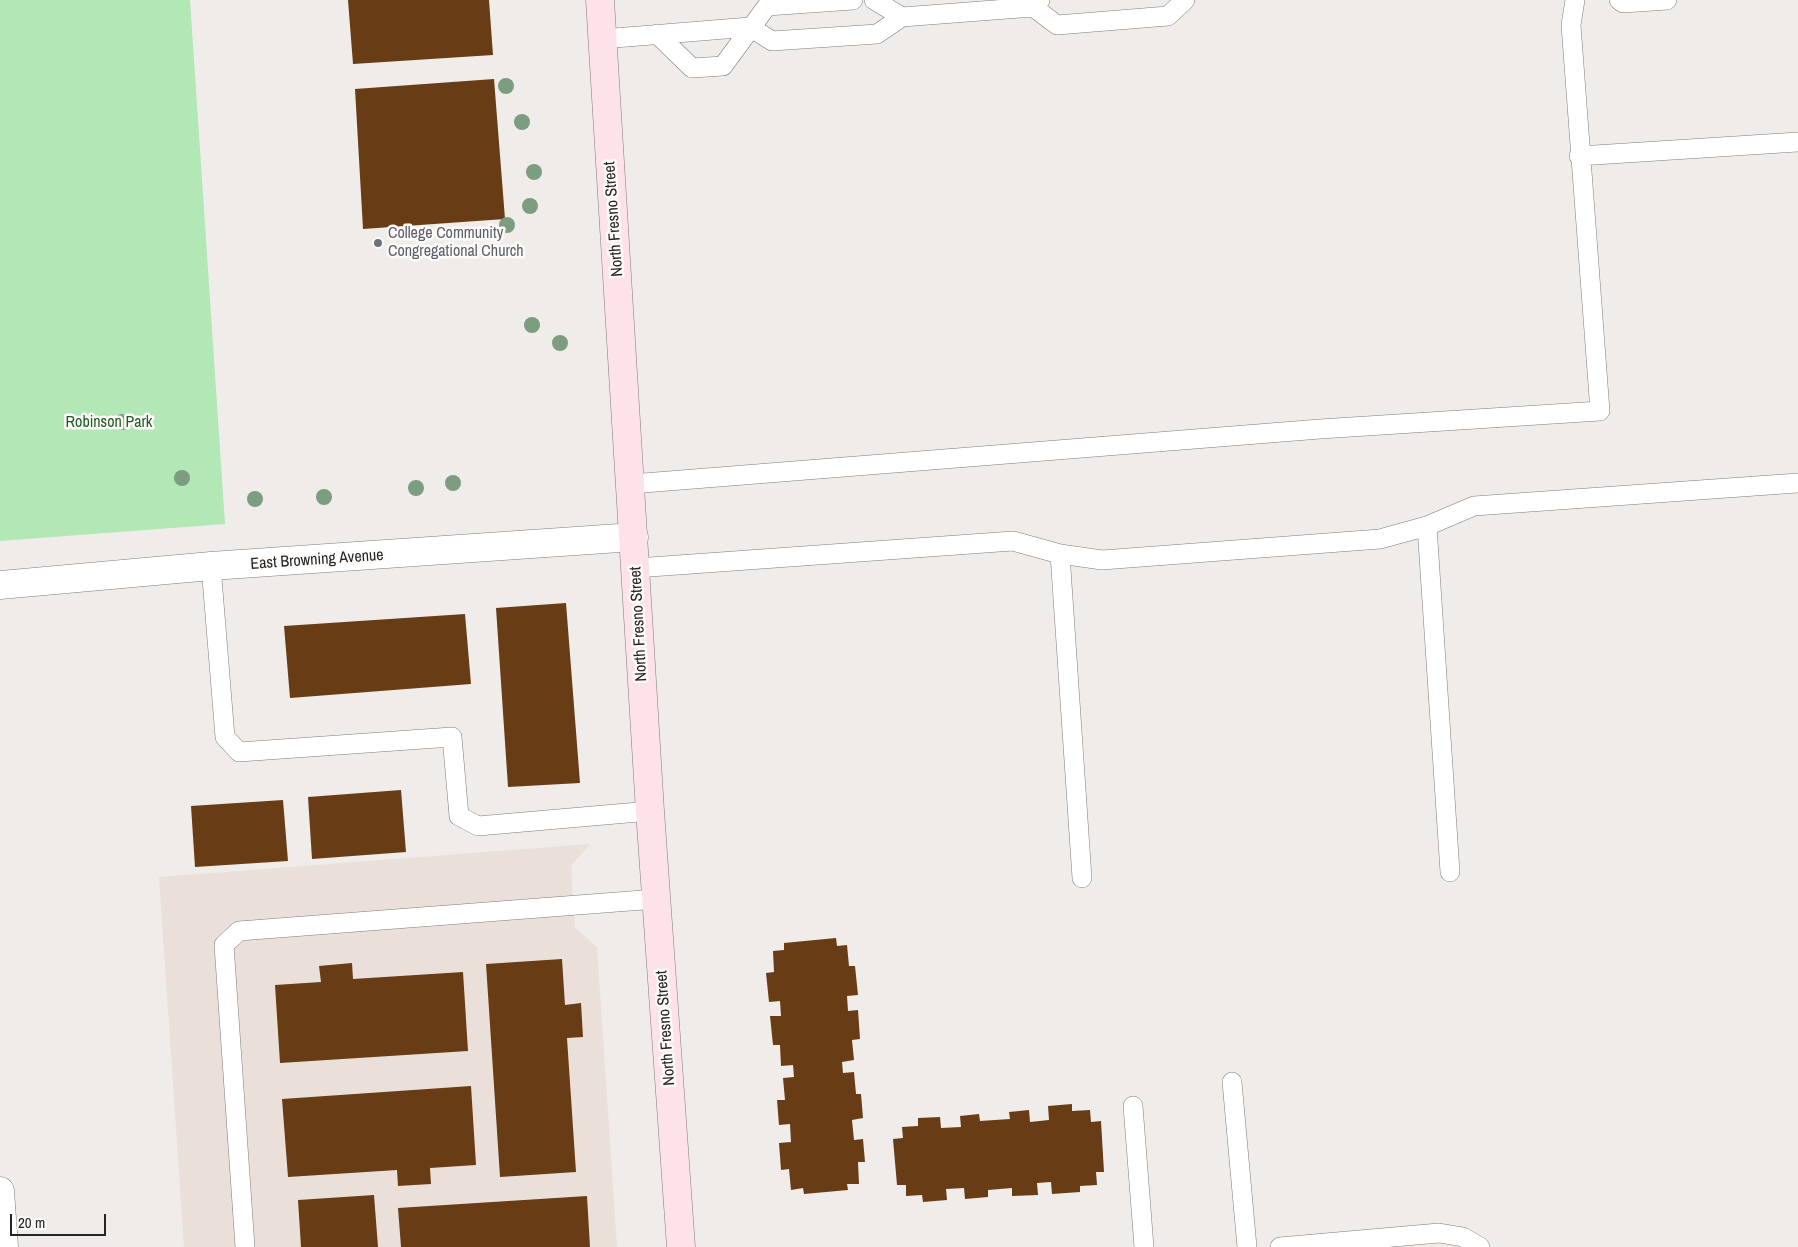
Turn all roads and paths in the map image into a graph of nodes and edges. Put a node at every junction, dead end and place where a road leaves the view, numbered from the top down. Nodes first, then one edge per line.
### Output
1 (600, 0) edge
2 (853, 0) edge
3 (874, 0) edge
4 (1185, 0) edge
5 (1575, 0) edge
6 (1619, 0) edge
7 (1667, 0) edge
8 (1037, 4) edge
9 (902, 17) junction
10 (750, 27) junction
11 (657, 34) junction
12 (602, 39) junction
13 (1798, 142) edge
14 (1579, 156) junction
15 (1798, 483) edge
16 (631, 484) junction
17 (1427, 526) junction
18 (634, 537) junction
19 (1060, 554) junction
20 (211, 566) junction
21 (636, 568) junction
22 (0, 585) edge
23 (650, 811) junction
24 (1450, 872) dead end
25 (1082, 878) dead end
26 (656, 899) junction
27 (1232, 1082) dead end
28 (1133, 1106) dead end
29 (0, 1191) edge
30 (4, 1247) edge
31 (246, 1247) edge
32 (681, 1247) edge
33 (1144, 1247) edge
34 (1247, 1247) edge
35 (1280, 1247) edge
36 (1480, 1247) edge

1 - 12 main road, North Fresno Street
2 - 10 lane
3 - 9 lane
4 - 8 lane
5 - 14 lane
6 - 7 lane
8 - 9 lane
9 - 10 lane
10 - 11 lane
10 - 11 lane
11 - 12 lane
12 - 16 main road, North Fresno Street
13 - 14 lane
14 - 16 lane
15 - 17 lane
16 - 18 main road, North Fresno Street
17 - 19 lane
17 - 24 lane
18 - 20 street, East Browning Avenue
18 - 21 main road, North Fresno Street
19 - 21 lane
19 - 25 lane
20 - 22 street, East Browning Avenue
20 - 23 lane
21 - 23 main road, North Fresno Street
23 - 26 main road, North Fresno Street
26 - 31 lane
26 - 32 main road, North Fresno Street
27 - 34 lane
28 - 33 lane
29 - 30 street
35 - 36 lane

